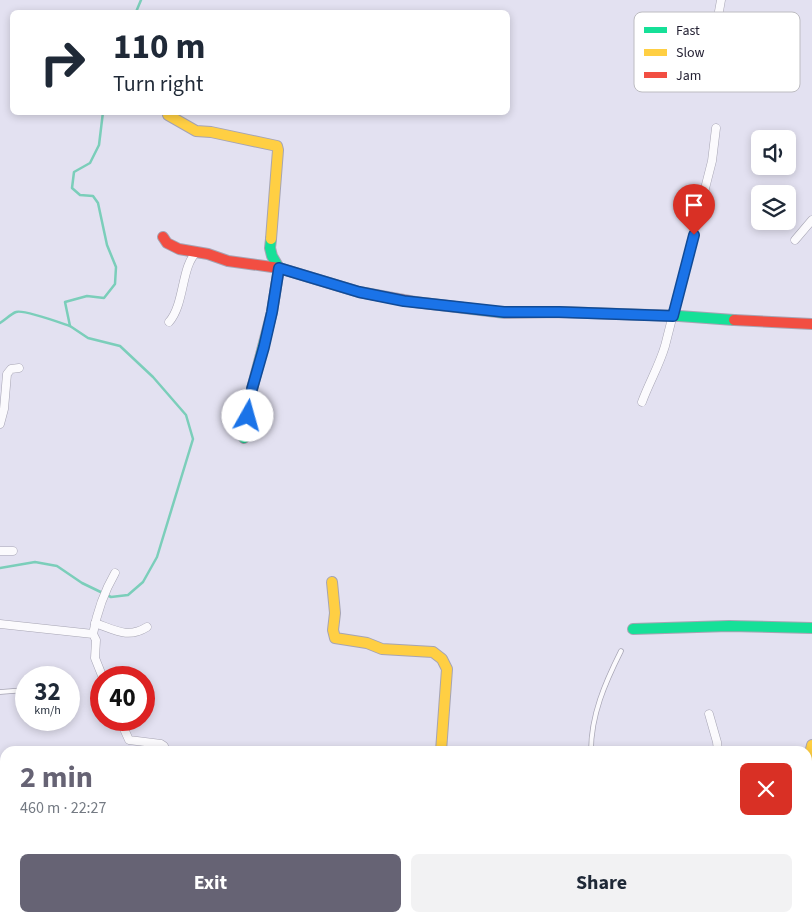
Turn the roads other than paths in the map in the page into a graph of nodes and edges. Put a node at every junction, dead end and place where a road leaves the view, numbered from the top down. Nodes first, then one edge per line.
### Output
1 (168, 116) dead end
2 (716, 128) dead end
3 (812, 220) edge
4 (163, 237) dead end
5 (795, 240) dead end
6 (197, 252) junction
7 (279, 268) junction
8 (673, 316) junction
9 (169, 322) dead end
10 (812, 324) edge
11 (19, 368) dead end
12 (642, 402) dead end
13 (0, 424) edge
14 (244, 438) dead end
15 (0, 551) edge
16 (13, 551) dead end
17 (115, 573) dead end
18 (332, 582) dead end
19 (95, 623) junction
20 (0, 624) edge
21 (148, 627) dead end
22 (812, 628) edge
23 (633, 629) dead end
24 (93, 634) junction
25 (621, 651) dead end
26 (98, 666) edge
27 (15, 691) edge
28 (0, 692) edge
29 (709, 714) dead end
30 (125, 731) edge
31 (164, 746) edge
32 (441, 746) edge
33 (592, 746) edge
34 (717, 746) edge

1 - 7 main road
2 - 8 street
3 - 5 street
4 - 6 main road
6 - 7 main road
6 - 9 street
7 - 8 main road
7 - 14 main road
8 - 10 main road
8 - 12 street
11 - 13 street
15 - 16 street
17 - 19 street
18 - 32 main road
19 - 21 street
19 - 24 street
20 - 24 street
22 - 23 main road
24 - 26 street
25 - 33 lane
27 - 28 lane
29 - 34 street
30 - 31 street

